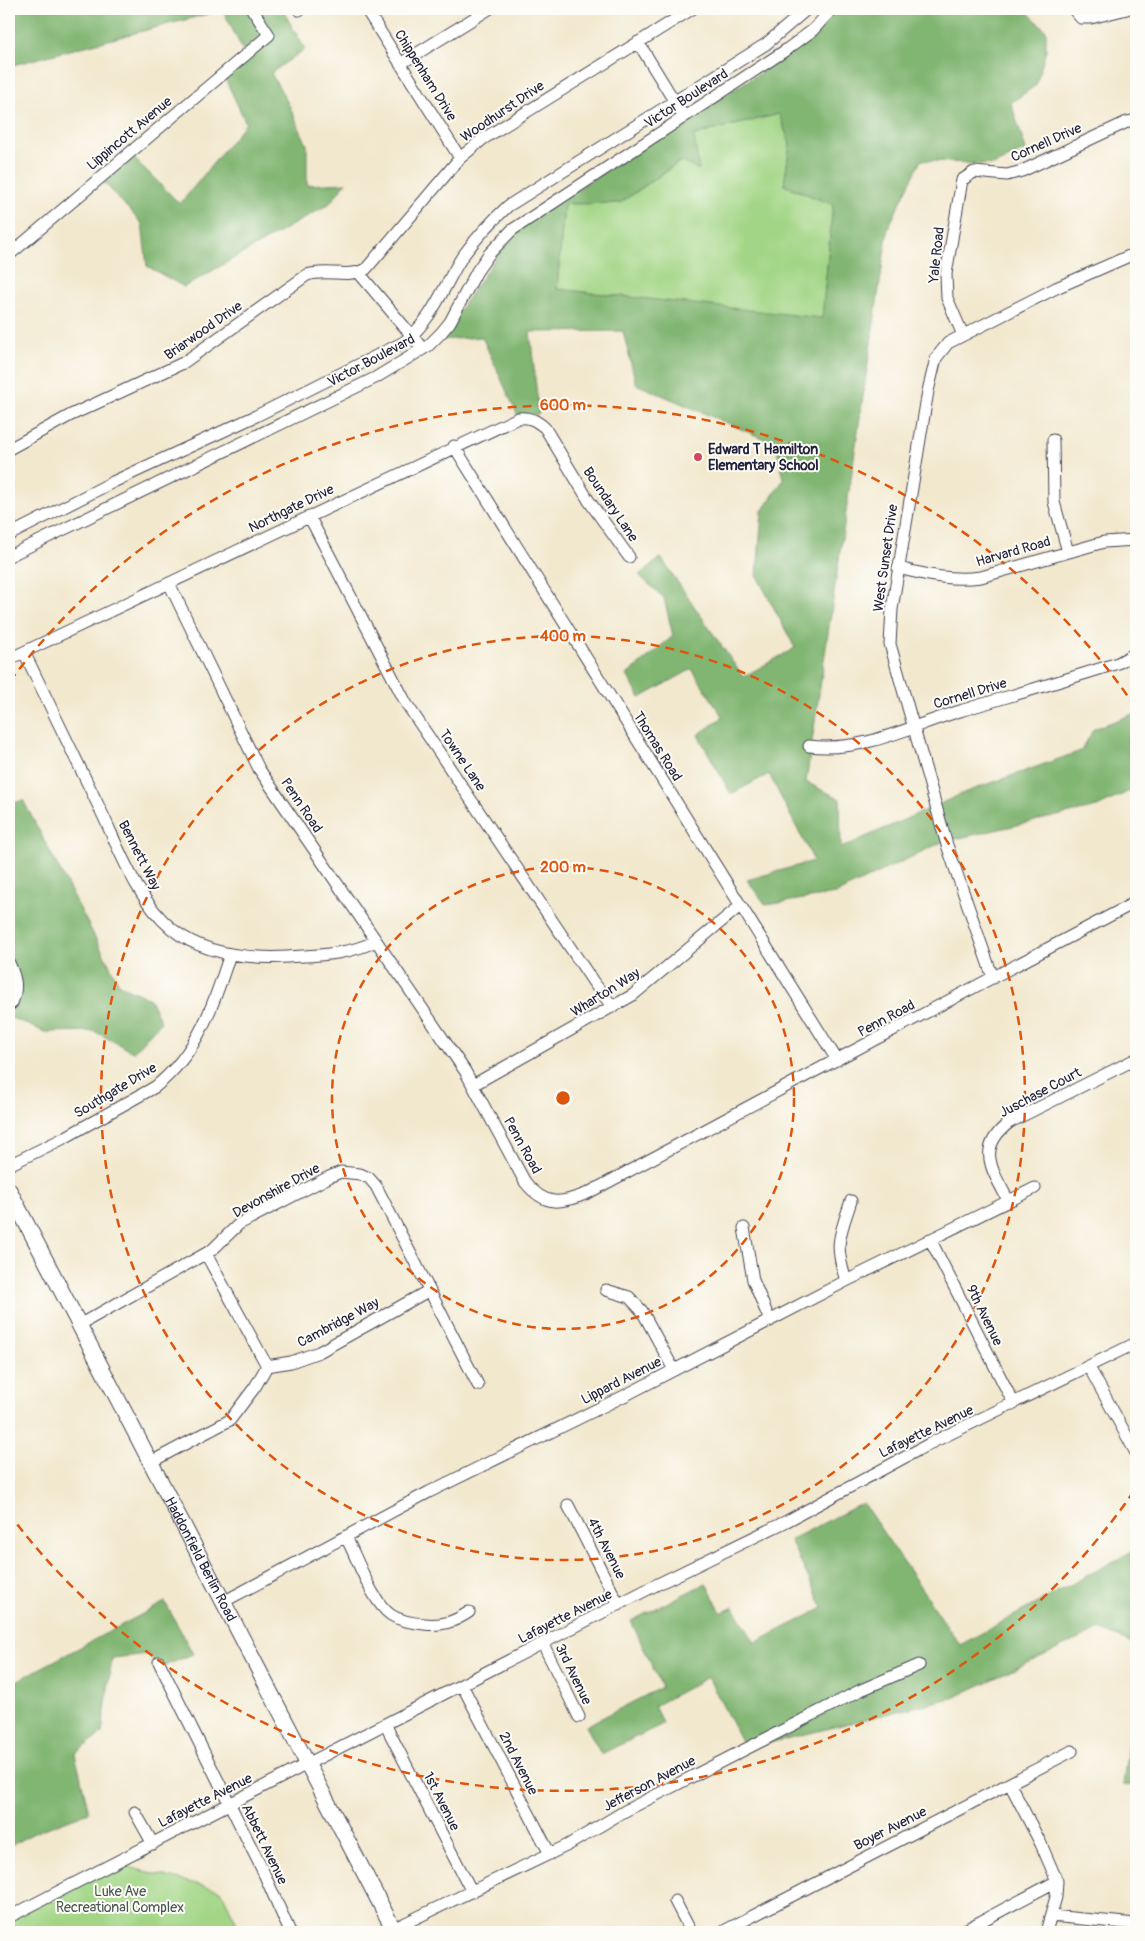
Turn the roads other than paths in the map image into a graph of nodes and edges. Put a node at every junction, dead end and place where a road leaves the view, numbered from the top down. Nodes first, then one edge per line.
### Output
1 (252, 9) edge
2 (366, 9) edge
3 (489, 9) edge
4 (692, 9) edge
5 (807, 9) edge
6 (832, 9) edge
7 (1127, 9) edge
8 (1073, 10) edge
9 (638, 42) junction
10 (400, 64) junction
11 (675, 101) junction
12 (684, 117) junction
13 (1136, 120) edge
14 (460, 158) junction
15 (965, 176) joint
16 (1136, 253) edge
17 (9, 255) edge
18 (359, 273) junction
19 (451, 277) junction
20 (466, 291) junction
21 (963, 334) junction
22 (412, 336) junction
23 (423, 349) junction
24 (1053, 440) dead end
25 (454, 446) junction
26 (9, 449) edge
27 (568, 467) joint
28 (309, 516) junction
29 (9, 535) edge
30 (1136, 540) edge
31 (1068, 552) junction
32 (9, 556) edge
33 (629, 557) dead end
34 (898, 568) junction
35 (169, 583) junction
36 (24, 652) junction
37 (1136, 653) edge
38 (9, 659) edge
39 (913, 727) junction
40 (809, 746) dead end
41 (1136, 902) edge
42 (740, 906) junction
43 (376, 941) junction
44 (230, 954) junction
45 (9, 963) edge
46 (993, 978) junction
47 (9, 1005) edge
48 (613, 1007) junction
49 (1136, 1059) edge
50 (838, 1060) junction
51 (473, 1084) junction
52 (9, 1165) edge
53 (1034, 1188) dead end
54 (9, 1190) edge
55 (1008, 1200) junction
56 (850, 1202) dead end
57 (744, 1228) dead end
58 (930, 1239) junction
59 (206, 1254) junction
60 (846, 1281) junction
61 (606, 1290) dead end
62 (428, 1291) junction
63 (770, 1321) junction
64 (79, 1325) junction
65 (1136, 1343) edge
66 (267, 1366) junction
67 (1089, 1367) junction
68 (674, 1370) junction
69 (478, 1385) dead end
70 (1014, 1404) junction
71 (1136, 1453) edge
72 (151, 1462) junction
73 (568, 1504) dead end
74 (346, 1537) junction
75 (223, 1602) junction
76 (619, 1606) junction
77 (468, 1612) dead end
78 (543, 1644) junction
79 (159, 1662) dead end
80 (919, 1665) dead end
81 (462, 1685) junction
82 (579, 1717) dead end
83 (385, 1724) junction
84 (1072, 1751) dead end
85 (307, 1765) junction
86 (1010, 1784) junction
87 (230, 1805) junction
88 (135, 1812) dead end
89 (153, 1844) junction
90 (550, 1854) junction
91 (1057, 1882) junction
92 (472, 1892) junction
93 (675, 1901) dead end
94 (1051, 1916) junction
95 (9, 1917) edge
96 (1136, 1924) edge
97 (394, 1931) edge
98 (290, 1932) edge
99 (690, 1932) edge
100 (722, 1932) edge
101 (961, 1932) edge
102 (1046, 1932) edge

1 - 17 street, Lippincott Avenue
2 - 10 street, Chippenham Drive
3 - 10 street
4 - 9 street, Woodhurst Drive
5 - 11 street, Victor Boulevard
6 - 12 street, Victor Boulevard
7 - 8 street
9 - 11 street
9 - 14 street, Woodhurst Drive
10 - 14 street, Chippenham Drive
11 - 12 street
11 - 19 street, Victor Boulevard
12 - 20 street, Victor Boulevard
13 - 15 street, Cornell Drive
14 - 18 street, Woodhurst Drive
15 - 21 street, Yale Road
16 - 21 street, West Sunset Drive
18 - 22 street
18 - 26 street, Briarwood Drive
19 - 20 street
19 - 22 street, Victor Boulevard
20 - 23 street, Victor Boulevard
21 - 34 street, West Sunset Drive
22 - 23 street
22 - 29 street, Victor Boulevard
23 - 32 street, Victor Boulevard
24 - 31 street
25 - 27 street, Northgate Drive
25 - 28 street, Northgate Drive
25 - 42 street, Thomas Road
27 - 33 street, Boundary Lane
28 - 35 street, Northgate Drive
28 - 48 street, Towne Lane
30 - 31 street, Harvard Road
31 - 34 street, Harvard Road
34 - 39 street, West Sunset Drive
35 - 36 street, Northgate Drive
35 - 43 street, Penn Road
36 - 38 street, Northgate Drive
36 - 44 street, Bennett Way
37 - 39 street, Cornell Drive
39 - 40 street, Cornell Drive
39 - 46 street, West Sunset Drive
41 - 46 street, Penn Road
42 - 48 street, Wharton Way
42 - 50 street, Thomas Road
43 - 44 street, Bennett Way
43 - 51 street, Penn Road
44 - 52 street, Southgate Drive
45 - 47 street
46 - 50 street, Penn Road
48 - 51 street, Wharton Way
49 - 55 street, Juschase Court
50 - 51 street, Penn Road
53 - 55 street, Lippard Avenue
54 - 64 main road, Haddonfield Berlin Road
55 - 58 street, Lippard Avenue
56 - 60 street
57 - 63 street
58 - 60 street, Lippard Avenue
58 - 70 street, 9th Avenue
59 - 62 street, Devonshire Drive
59 - 64 street, Devonshire Drive
59 - 66 street
60 - 63 street, Lippard Avenue
61 - 68 street
62 - 66 street, Cambridge Way
62 - 69 street, Devonshire Drive
63 - 68 street, Lippard Avenue
64 - 72 main road, Haddonfield Berlin Road
65 - 67 street, Lafayette Avenue
66 - 72 street
67 - 70 street, Lafayette Avenue
67 - 71 street
68 - 74 street, Lippard Avenue
70 - 76 street, Lafayette Avenue
72 - 75 main road, Haddonfield Berlin Road
73 - 76 street, 4th Avenue
74 - 75 street, Lippard Avenue
74 - 77 street
75 - 85 main road, Haddonfield Berlin Road
76 - 78 street, Lafayette Avenue
78 - 81 street, Lafayette Avenue
78 - 82 street, 3rd Avenue
79 - 87 street, Abbett Avenue
80 - 90 street, Jefferson Avenue
81 - 83 street, Lafayette Avenue
81 - 90 street, 2nd Avenue
83 - 85 street, Lafayette Avenue
83 - 92 street, 1st Avenue
84 - 86 street, Boyer Avenue
85 - 87 street, Lafayette Avenue
85 - 97 main road, Haddonfield Berlin Road
86 - 91 street
86 - 100 street, Boyer Avenue
87 - 89 street, Lafayette Avenue
87 - 98 street, Abbett Avenue
88 - 89 street
89 - 95 street, Lafayette Avenue
90 - 92 street, Jefferson Avenue
91 - 94 street
91 - 101 street
92 - 97 street, Jefferson Avenue
93 - 99 street
94 - 96 street
94 - 102 street

